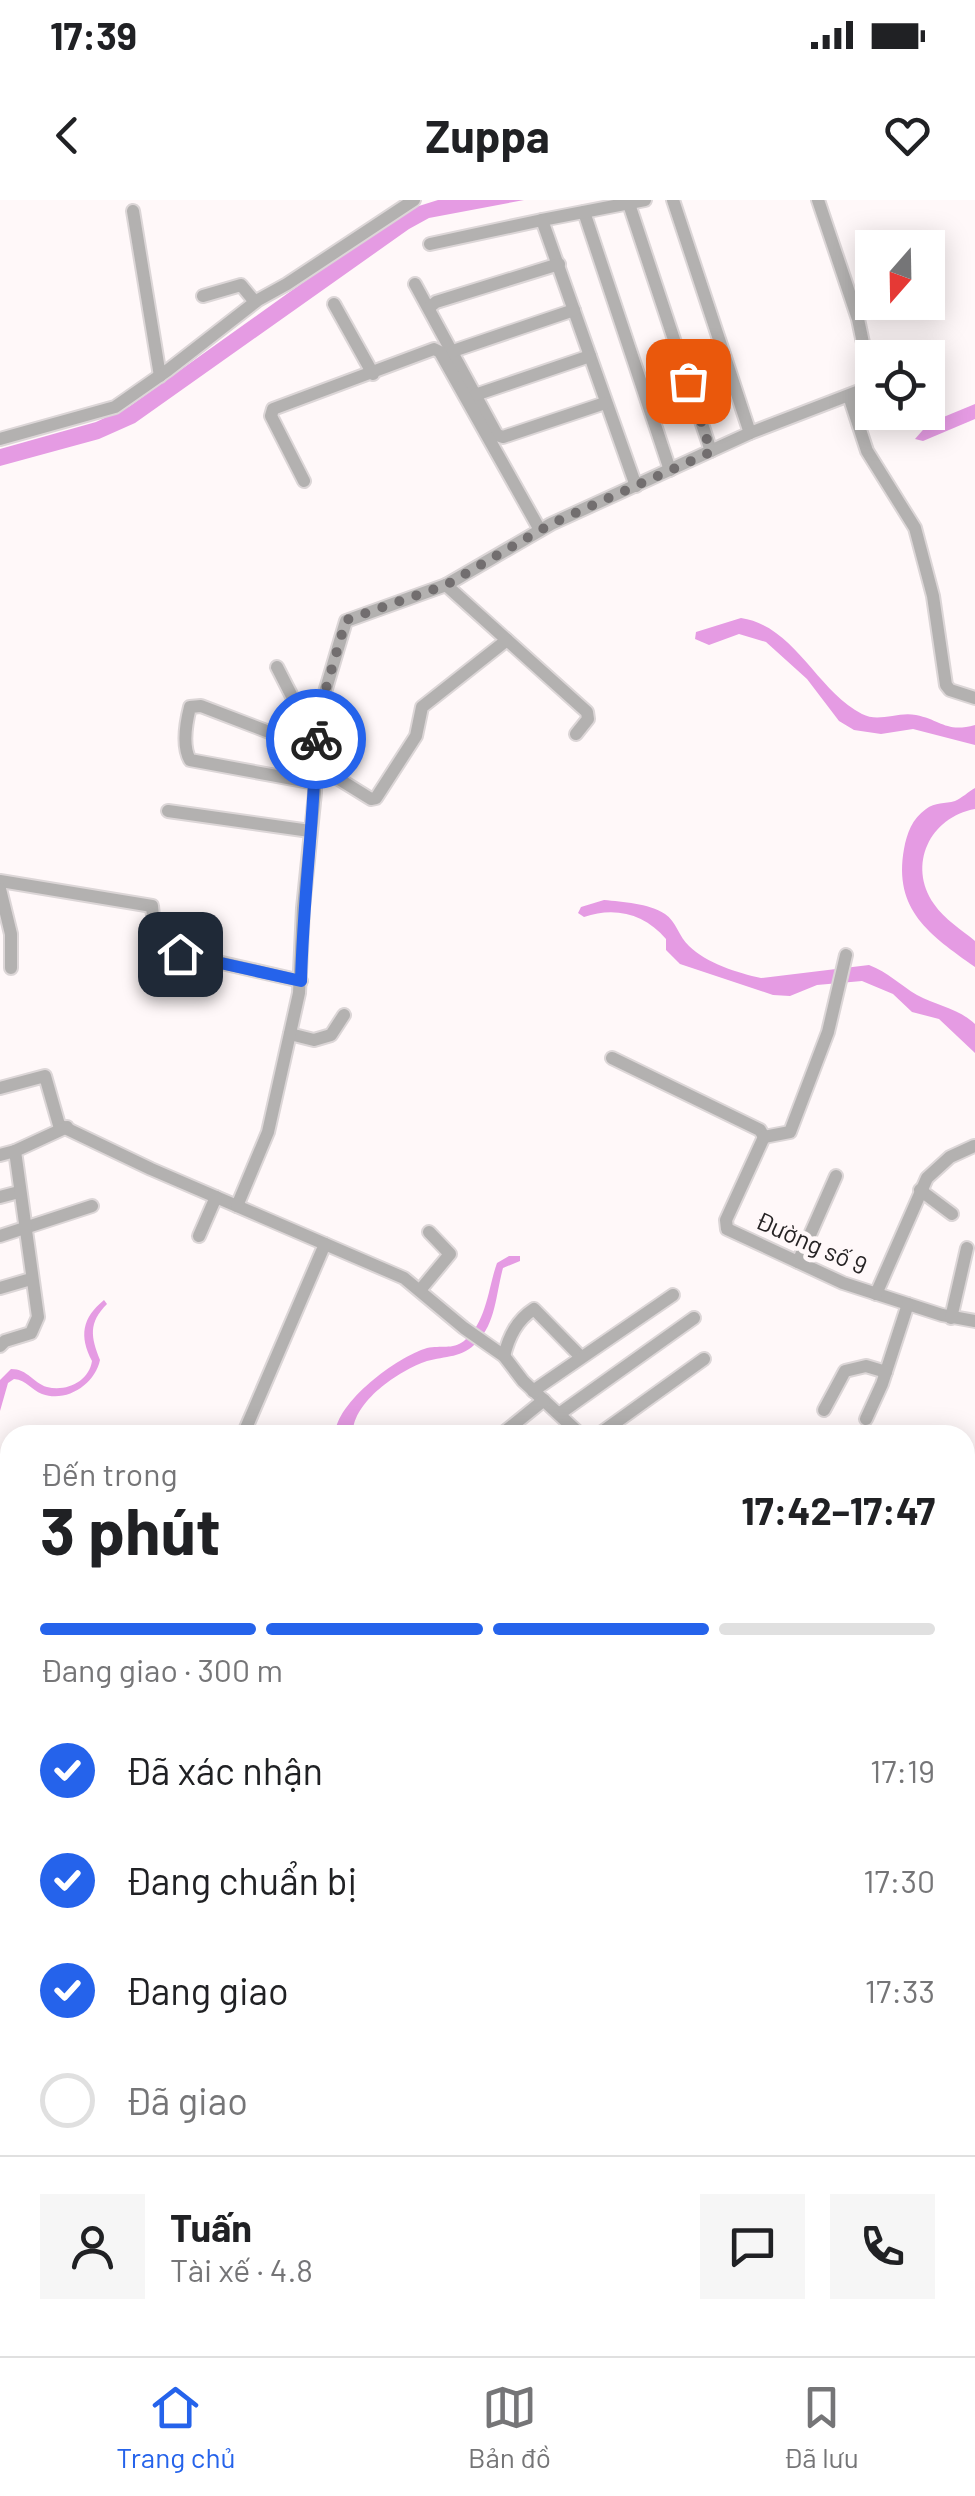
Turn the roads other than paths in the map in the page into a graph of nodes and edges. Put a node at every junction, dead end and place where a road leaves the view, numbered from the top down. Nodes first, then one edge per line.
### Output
1 (414, 200) edge
2 (645, 200) edge
3 (674, 200) edge
4 (818, 200) edge
5 (629, 204) junction
6 (133, 211) dead end
7 (584, 212) junction
8 (542, 220) junction
9 (430, 244) dead end
10 (559, 264) junction
11 (415, 284) dead end
12 (202, 296) dead end
13 (255, 302) junction
14 (334, 304) dead end
15 (430, 308) junction
16 (574, 310) junction
17 (453, 351) junction
18 (590, 356) junction
19 (373, 374) junction
20 (160, 376) junction
21 (475, 395) junction
22 (849, 396) junction
23 (605, 402) junction
24 (750, 434) junction
25 (0, 439) edge
26 (711, 452) junction
27 (670, 470) junction
28 (304, 481) dead end
29 (636, 486) junction
30 (540, 530) junction
31 (446, 585) junction
32 (506, 640) junction
33 (277, 667) dead end
34 (975, 698) edge
35 (315, 726) junction
36 (576, 734) dead end
37 (316, 750) junction
38 (316, 765) junction
39 (315, 783) junction
40 (168, 811) dead end
41 (310, 831) junction
42 (0, 881) edge
43 (1, 895) edge
44 (846, 959) dead end
45 (11, 968) dead end
46 (301, 981) junction
47 (344, 1016) dead end
48 (290, 1034) junction
49 (612, 1058) dead end
50 (0, 1088) edge
51 (67, 1127) junction
52 (764, 1137) junction
53 (974, 1146) edge
54 (15, 1151) junction
55 (0, 1155) edge
56 (836, 1176) dead end
57 (920, 1190) junction
58 (19, 1192) junction
59 (0, 1197) edge
60 (216, 1197) junction
61 (92, 1206) dead end
62 (237, 1206) junction
63 (952, 1214) dead end
64 (24, 1228) junction
65 (429, 1232) dead end
66 (0, 1236) edge
67 (199, 1236) dead end
68 (324, 1244) junction
69 (968, 1248) dead end
70 (798, 1262) junction
71 (31, 1279) junction
72 (0, 1288) edge
73 (421, 1290) junction
74 (876, 1294) junction
75 (672, 1295) dead end
76 (908, 1304) junction
77 (694, 1318) dead end
78 (952, 1318) junction
79 (975, 1321) edge
80 (2, 1342) edge
81 (500, 1354) junction
82 (582, 1357) junction
83 (704, 1359) dead end
84 (886, 1372) junction
85 (538, 1396) junction
86 (824, 1410) dead end
87 (558, 1414) junction
88 (866, 1420) dead end
89 (247, 1425) edge
90 (511, 1425) edge
91 (568, 1425) edge
92 (612, 1425) edge

1 - 13 street
2 - 5 street
3 - 24 street
4 - 22 street
5 - 7 street
5 - 26 street
6 - 20 street
7 - 8 street
7 - 27 street
8 - 9 street
8 - 10 street
10 - 15 street
10 - 16 street
11 - 15 street
12 - 13 street
13 - 20 street
14 - 19 street
15 - 17 street
16 - 17 street
16 - 18 street
17 - 21 street
18 - 21 street
18 - 23 street
19 - 28 street
19 - 30 street
20 - 25 street
21 - 23 street
22 - 24 street
22 - 34 street
23 - 29 street
24 - 26 street
26 - 27 street
27 - 29 street
29 - 30 street
30 - 31 street
31 - 32 street
31 - 35 street
32 - 36 street
32 - 38 street
33 - 35 street
35 - 37 street
37 - 38 street
37 - 39 street
38 - 39 street
39 - 41 street
40 - 41 street
41 - 46 street
42 - 46 street
43 - 45 street
44 - 52 street, Đường số 9
46 - 48 street
47 - 48 street
48 - 62 street
49 - 52 street
50 - 51 street
51 - 54 street
51 - 60 street
52 - 70 street, Đường số 9
53 - 57 street
54 - 55 street
54 - 58 street
56 - 70 street
57 - 63 street
57 - 74 street
58 - 59 street
58 - 64 street
60 - 62 street
60 - 67 street
61 - 64 street
62 - 68 street
64 - 66 street
64 - 71 street
65 - 73 street
68 - 73 street
68 - 89 street
69 - 78 street
70 - 74 street, Đường số 9
71 - 72 street
71 - 80 street
73 - 81 street
74 - 76 street, Đường số 9
75 - 82 street
76 - 78 street, Đường số 9
76 - 84 street
77 - 87 street
78 - 79 street, Đường số 9
81 - 82 street
81 - 85 street
82 - 85 street
83 - 92 street
84 - 86 street
84 - 88 street
85 - 87 street
85 - 90 street
87 - 91 street

